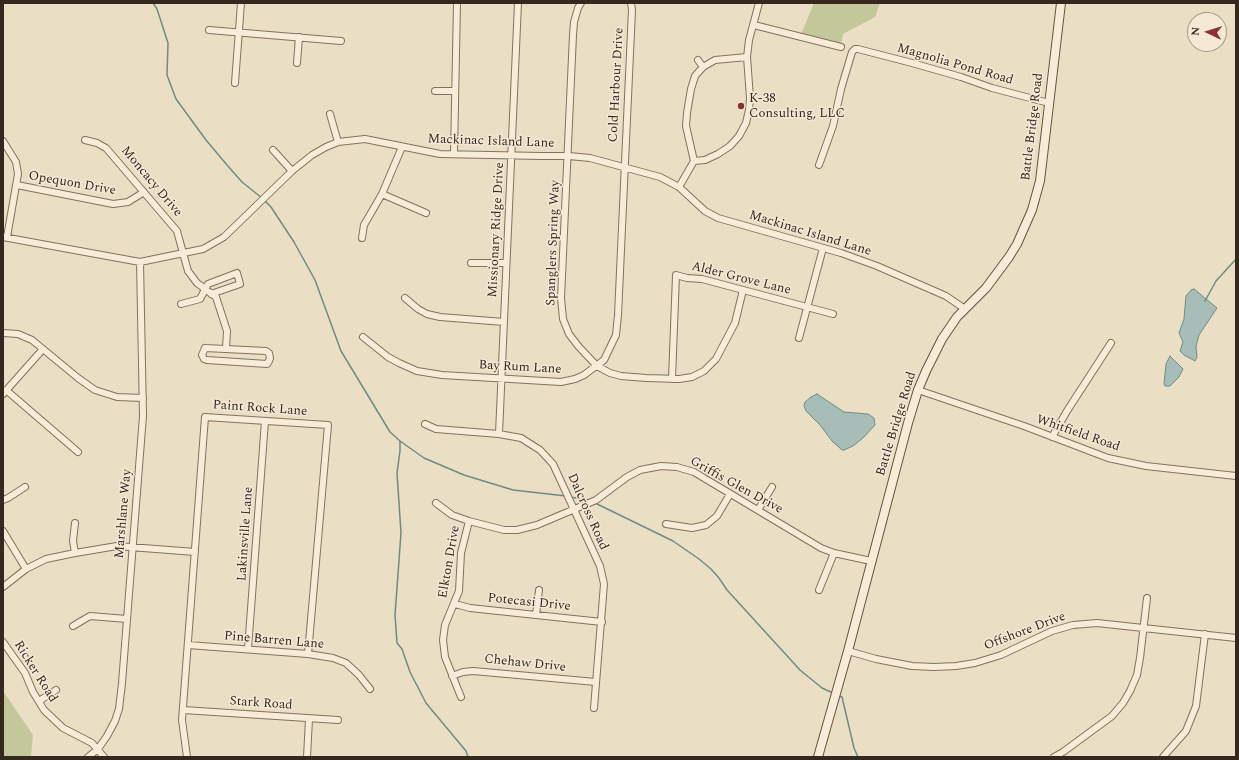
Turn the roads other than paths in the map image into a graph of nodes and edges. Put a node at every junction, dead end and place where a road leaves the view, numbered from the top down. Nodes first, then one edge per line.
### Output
1 (241, 3) edge
2 (458, 3) edge
3 (518, 3) edge
4 (581, 3) edge
5 (631, 3) edge
6 (759, 3) edge
7 (1061, 3) edge
8 (754, 25) junction
9 (209, 30) dead end
10 (238, 33) junction
11 (299, 38) junction
12 (341, 41) dead end
13 (841, 47) dead end
14 (747, 57) junction
15 (698, 60) dead end
16 (298, 63) dead end
17 (703, 67) junction
18 (235, 83) dead end
19 (434, 91) dead end
20 (455, 92) junction
21 (1049, 103) junction
22 (330, 114) dead end
23 (85, 140) dead end
24 (3, 141) edge
25 (338, 142) junction
26 (402, 146) junction
27 (273, 150) dead end
28 (454, 154) junction
29 (512, 155) junction
30 (569, 156) junction
31 (694, 161) junction
32 (819, 165) dead end
33 (624, 167) junction
34 (292, 172) junction
35 (17, 185) junction
36 (679, 187) junction
37 (144, 192) junction
38 (382, 194) junction
39 (426, 213) dead end
40 (5, 237) edge
41 (362, 238) dead end
42 (823, 248) junction
43 (183, 254) junction
44 (140, 262) junction
45 (471, 262) dead end
46 (506, 263) junction
47 (205, 290) junction
48 (743, 290) junction
49 (211, 294) junction
50 (405, 298) dead end
51 (181, 304) dead end
52 (807, 307) junction
53 (965, 309) junction
54 (833, 314) dead end
55 (504, 322) junction
56 (3, 332) edge
57 (363, 337) dead end
58 (799, 338) dead end
59 (1111, 343) dead end
60 (43, 349) junction
61 (226, 349) junction
62 (597, 366) junction
63 (502, 379) junction
64 (672, 379) junction
65 (918, 390) junction
66 (5, 392) edge
67 (143, 398) junction
68 (265, 421) junction
69 (425, 424) dead end
70 (498, 434) junction
71 (1052, 437) junction
72 (78, 452) dead end
73 (1236, 476) edge
74 (25, 487) dead end
75 (772, 487) dead end
76 (730, 494) junction
77 (3, 500) edge
78 (436, 503) dead end
79 (574, 509) junction
80 (758, 510) junction
81 (469, 521) junction
82 (75, 523) dead end
83 (666, 524) dead end
84 (3, 531) edge
85 (132, 547) junction
86 (195, 552) junction
87 (75, 553) junction
88 (834, 553) junction
89 (871, 560) junction
90 (26, 569) junction
91 (3, 587) edge
92 (539, 590) dead end
93 (819, 590) dead end
94 (1146, 598) dead end
95 (454, 604) junction
96 (536, 615) junction
97 (127, 619) junction
98 (602, 622) junction
99 (73, 626) dead end
100 (1144, 627) junction
101 (1205, 634) junction
102 (1236, 638) edge
103 (3, 642) edge
104 (188, 645) junction
105 (248, 649) junction
106 (848, 651) junction
107 (308, 654) junction
108 (452, 676) junction
109 (596, 682) junction
110 (370, 689) dead end
111 (56, 690) dead end
112 (461, 697) dead end
113 (39, 701) junction
114 (594, 708) dead end
115 (183, 710) junction
116 (309, 719) junction
117 (338, 720) dead end
118 (98, 749) junction
119 (88, 757) edge
120 (104, 757) edge
121 (188, 757) edge
122 (307, 757) edge
123 (818, 757) edge
124 (1054, 757) edge
125 (1163, 757) edge

1 - 10 street
2 - 20 street
3 - 29 street, Missionary Ridge Drive
4 - 30 street, Spanglers Spring Way
5 - 33 street, Cold Harbour Drive
6 - 8 street
7 - 21 street, Battle Bridge Road
8 - 13 street
8 - 14 street
9 - 10 street
10 - 11 street
10 - 18 street
11 - 12 street
11 - 16 street
14 - 17 street
14 - 31 street
15 - 17 street
17 - 31 street
19 - 20 street
20 - 28 street
21 - 32 street, Magnolia Pond Road
21 - 53 street, Battle Bridge Road
22 - 25 street
23 - 37 street, Moncacy Drive
24 - 35 street
25 - 26 street, Mackinac Island Lane
25 - 34 street, Mackinac Island Lane
26 - 28 street, Mackinac Island Lane
26 - 38 street
27 - 34 street
28 - 29 street, Mackinac Island Lane
29 - 30 street, Mackinac Island Lane
29 - 46 street, Missionary Ridge Drive
30 - 33 street, Mackinac Island Lane
30 - 62 street, Spanglers Spring Way
31 - 36 street
33 - 36 street, Mackinac Island Lane
33 - 62 street, Bay Rum Lane
34 - 43 street, Mackinac Island Lane
35 - 37 street, Opequon Drive
35 - 40 street
36 - 42 street, Mackinac Island Lane
37 - 43 street, Moncacy Drive
38 - 39 street
38 - 41 street
40 - 44 street, Mackinac Island Lane
42 - 52 street
42 - 53 street, Mackinac Island Lane
43 - 44 street, Mackinac Island Lane
43 - 47 street, Moncacy Drive
44 - 67 street, Marshlane Way
45 - 46 street
46 - 55 street, Missionary Ridge Drive
47 - 49 street, Moncacy Drive
47 - 49 street
47 - 51 street
48 - 52 street, Alder Grove Lane
48 - 64 street, Spanglers Spring Way
48 - 64 street, Alder Grove Lane
49 - 61 street
50 - 55 street
52 - 54 street, Alder Grove Lane
52 - 58 street
53 - 65 street, Battle Bridge Road
55 - 63 street, Missionary Ridge Drive
56 - 60 street
57 - 63 street, Bay Rum Lane
59 - 71 street
60 - 66 street
60 - 67 street
61 - 61 street
62 - 63 street, Bay Rum Lane
62 - 64 street, Spanglers Spring Way
63 - 70 street, Missionary Ridge Drive
65 - 71 street, Whitfield Road
65 - 89 street, Battle Bridge Road
66 - 72 street
67 - 85 street, Marshlane Way
68 - 86 street, Paint Rock Lane
68 - 105 street, Lakinsville Lane
68 - 107 street, Paint Rock Lane
69 - 70 street, Dalcross Road
70 - 79 street, Dalcross Road
71 - 73 street, Whitfield Road
74 - 77 street
75 - 80 street
76 - 79 street, Griffis Glen Drive
76 - 80 street, Griffis Glen Drive
76 - 83 street
78 - 81 street, Griffis Glen Drive
79 - 81 street, Griffis Glen Drive
79 - 98 street, Dalcross Road
80 - 88 street, Griffis Glen Drive
81 - 95 street, Elkton Drive
82 - 87 street
84 - 90 street
85 - 86 street
85 - 87 street
85 - 97 street, Marshlane Way
86 - 104 street, Paint Rock Lane
87 - 90 street
88 - 89 street, Griffis Glen Drive
88 - 93 street
89 - 106 street, Battle Bridge Road
90 - 91 street
92 - 96 street
94 - 100 street
95 - 96 street, Potecasi Drive
95 - 108 street, Elkton Drive
96 - 98 street, Potecasi Drive
97 - 99 street
97 - 118 street, Marshlane Way
98 - 109 street, Dalcross Road
100 - 101 street, Offshore Drive
100 - 106 street, Offshore Drive
100 - 124 street
101 - 102 street, Offshore Drive
101 - 125 street
103 - 113 street, Ricker Road
104 - 105 street, Pine Barren Lane
104 - 115 street, Paint Rock Lane
105 - 107 street, Pine Barren Lane
106 - 123 street, Battle Bridge Road
107 - 110 street, Pine Barren Lane
108 - 109 street, Chehaw Drive
108 - 112 street, Elkton Drive
109 - 114 street, Dalcross Road
111 - 113 street
113 - 118 street, Ricker Road
115 - 116 street, Stark Road
115 - 121 street, Paint Rock Lane
116 - 117 street, Stark Road
116 - 122 street
118 - 119 street, Marshlane Way
118 - 120 street, Ricker Road

